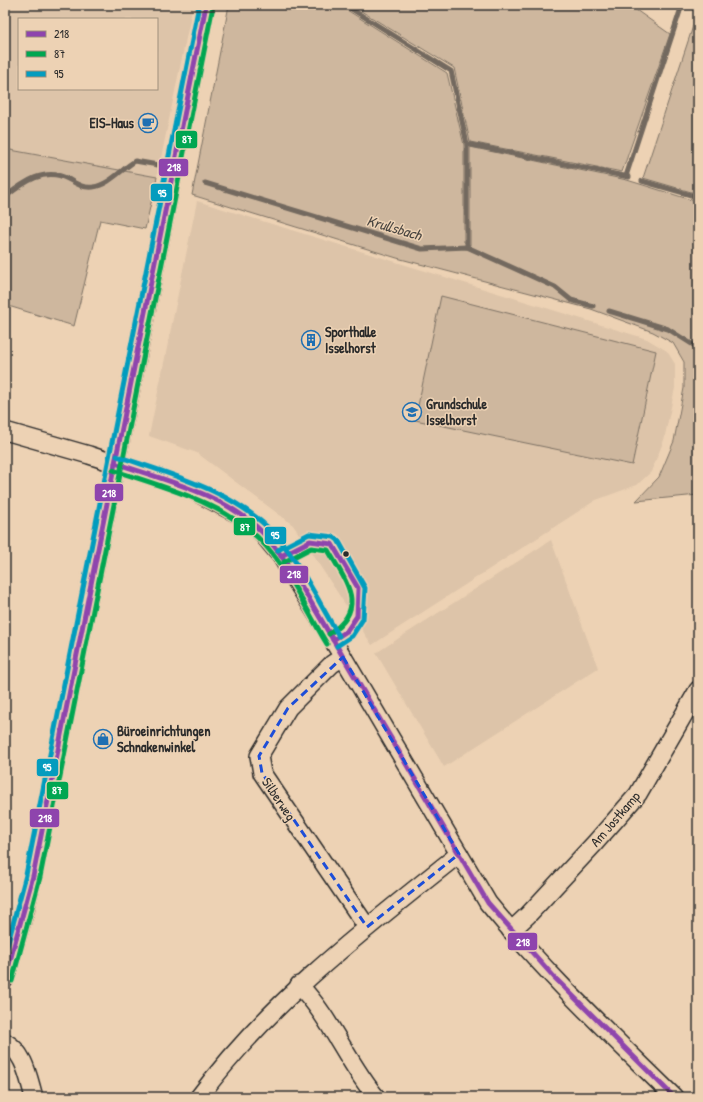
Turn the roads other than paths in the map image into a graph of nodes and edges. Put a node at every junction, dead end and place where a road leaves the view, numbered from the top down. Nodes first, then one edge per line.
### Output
1 (206, 5) edge
2 (5, 431) edge
3 (115, 463) junction
4 (343, 657) junction
5 (698, 690) edge
6 (459, 854) junction
7 (367, 927) junction
8 (511, 931) junction
9 (5, 978) edge
10 (299, 986) junction
11 (5, 1042) edge
12 (34, 1097) edge
13 (199, 1097) edge
14 (376, 1097) edge
15 (673, 1097) edge

1 - 3 street
2 - 3 street
3 - 4 street
3 - 9 street
4 - 6 street
4 - 7 street, Silberweg
5 - 8 street, Am Jostkamp
6 - 7 street
6 - 8 street
7 - 10 street
8 - 15 street
10 - 13 street
10 - 14 street
11 - 12 street

